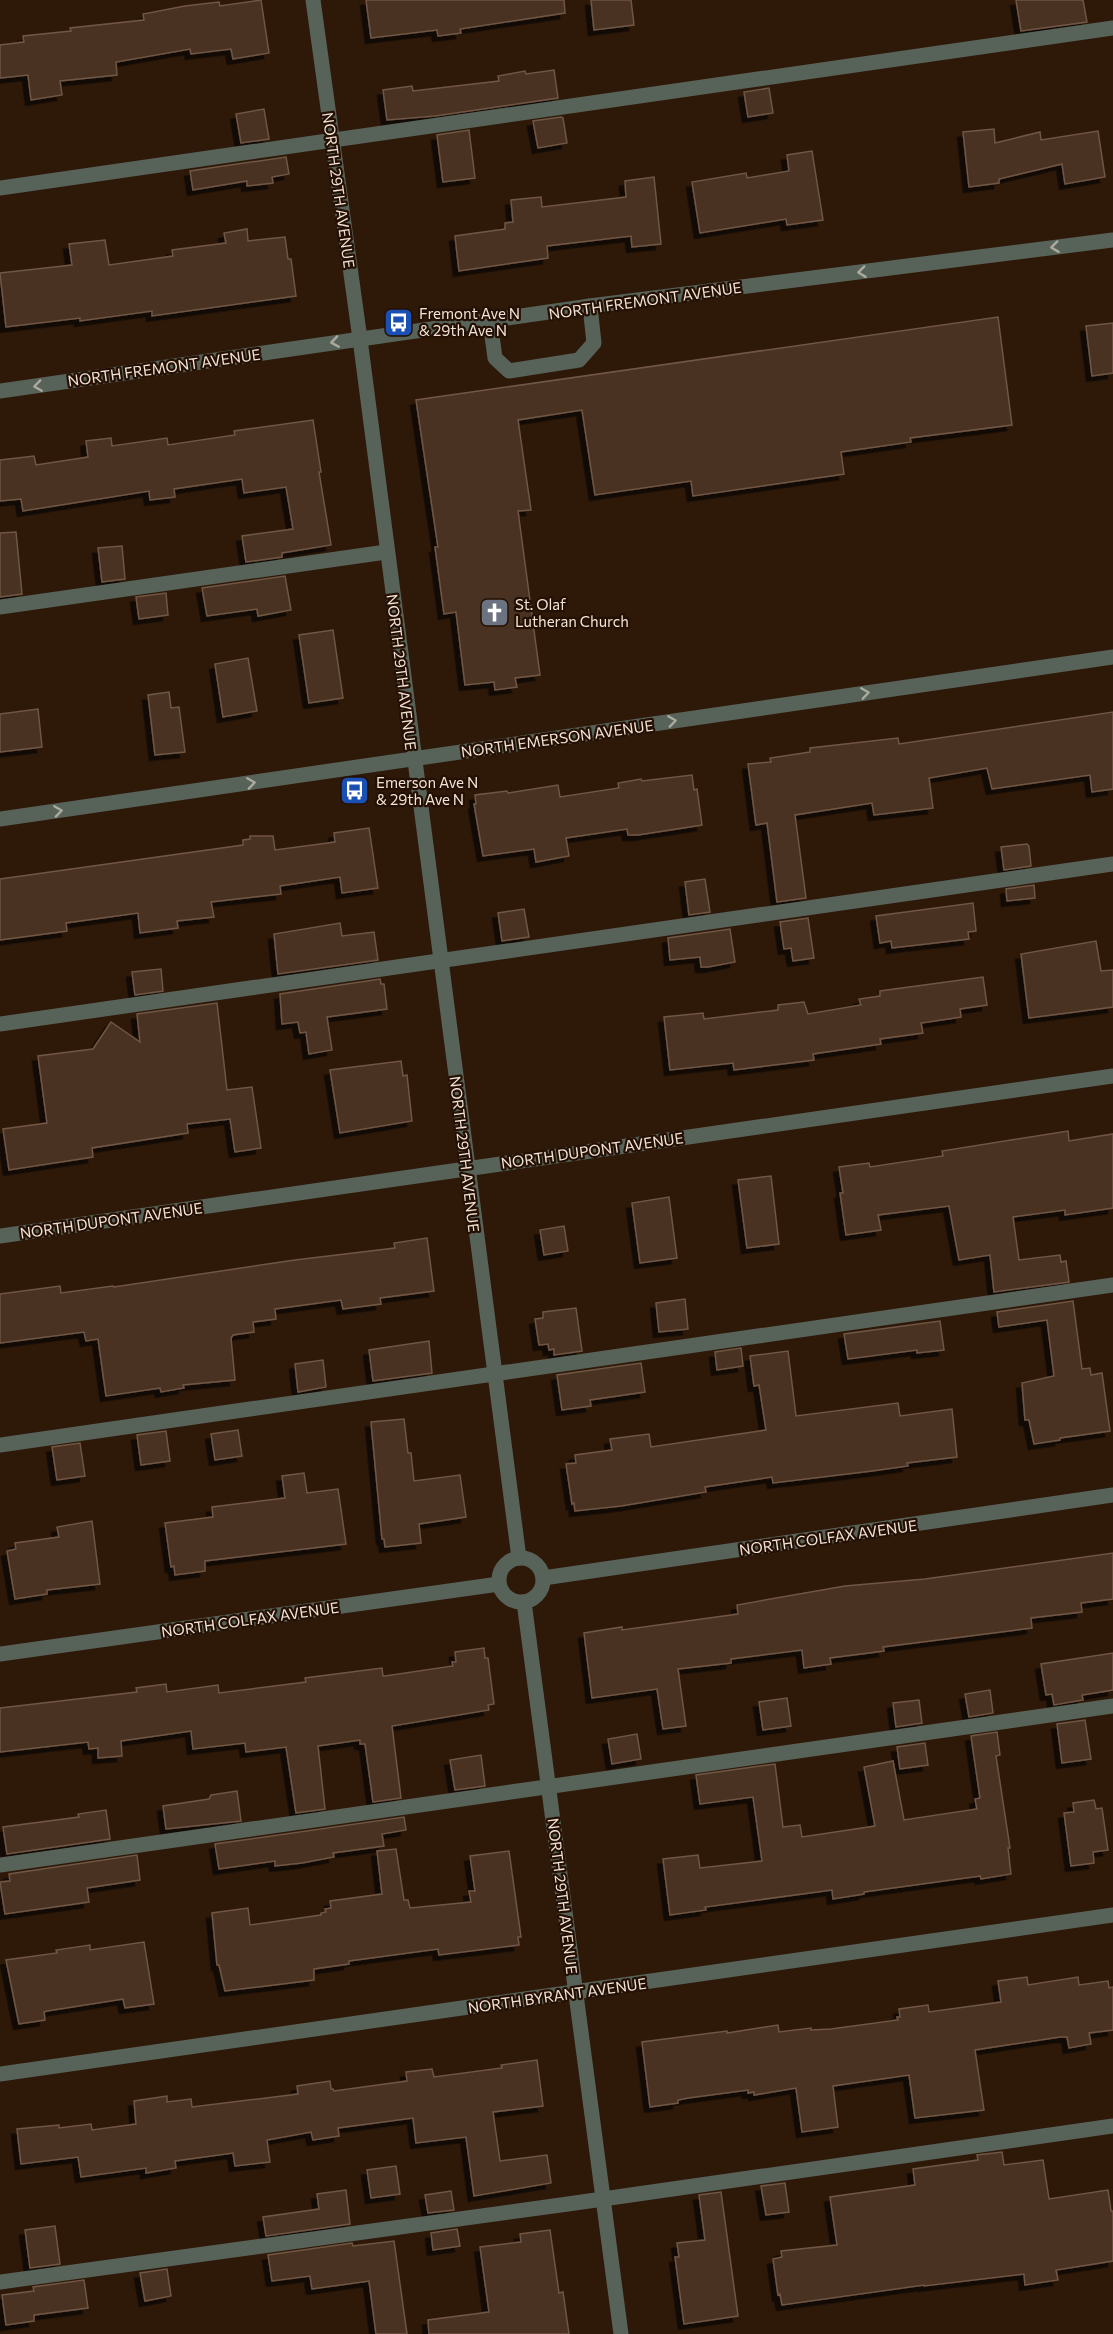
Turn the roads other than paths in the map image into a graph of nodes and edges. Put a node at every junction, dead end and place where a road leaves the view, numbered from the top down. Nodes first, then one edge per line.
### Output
1 (313, 0) edge
2 (1113, 28) edge
3 (333, 141) junction
4 (0, 188) edge
5 (1113, 240) edge
6 (590, 306) junction
7 (489, 321) junction
8 (360, 339) junction
9 (0, 392) edge
10 (386, 552) junction
11 (0, 607) edge
12 (1113, 657) edge
13 (414, 760) junction
14 (0, 819) edge
15 (1113, 864) edge
16 (440, 961) junction
17 (0, 1024) edge
18 (1113, 1076) edge
19 (468, 1168) junction
20 (0, 1236) edge
21 (1113, 1285) edge
22 (494, 1374) junction
23 (0, 1445) edge
24 (1113, 1495) edge
25 (519, 1558) junction
26 (543, 1578) junction
27 (499, 1584) junction
28 (524, 1602) junction
29 (0, 1654) edge
30 (1113, 1706) edge
31 (549, 1787) junction
32 (0, 1865) edge
33 (1113, 1915) edge
34 (575, 1992) junction
35 (0, 2074) edge
36 (1113, 2126) edge
37 (603, 2199) junction
38 (0, 2282) edge
39 (621, 2334) edge

1 - 3 street, NORTH 29TH AVENUE
2 - 3 street
3 - 4 street
3 - 8 street, NORTH 29TH AVENUE
5 -> 6 street, NORTH FREMONT AVENUE
6 - 7 street, NORTH FREMONT AVENUE
6 - 7 street
7 - 8 street, NORTH FREMONT AVENUE
8 -> 9 street, NORTH FREMONT AVENUE
8 - 10 street, NORTH 29TH AVENUE
10 - 11 street
10 - 13 street, NORTH 29TH AVENUE
13 -> 12 street, NORTH EMERSON AVENUE
14 -> 13 street, NORTH EMERSON AVENUE
13 - 16 street, NORTH 29TH AVENUE
15 - 16 street
16 - 17 street
16 - 19 street, NORTH 29TH AVENUE
18 - 19 street, NORTH DUPONT AVENUE
19 - 20 street, NORTH DUPONT AVENUE
19 - 22 street, NORTH 29TH AVENUE
21 - 22 street
22 - 23 street
22 - 25 street, NORTH 29TH AVENUE
24 - 26 street, NORTH COLFAX AVENUE
25 - 26 street
25 - 27 street
26 - 28 street
27 - 28 street
27 - 29 street, NORTH COLFAX AVENUE
28 - 31 street, NORTH 29TH AVENUE
30 - 31 street
31 - 32 street
31 - 34 street, NORTH 29TH AVENUE
33 - 34 street, NORTH BYRANT AVENUE
34 - 35 street, NORTH BYRANT AVENUE
34 - 37 street, NORTH 29TH AVENUE
36 - 37 street
37 - 38 street
37 - 39 street, NORTH 29TH AVENUE

